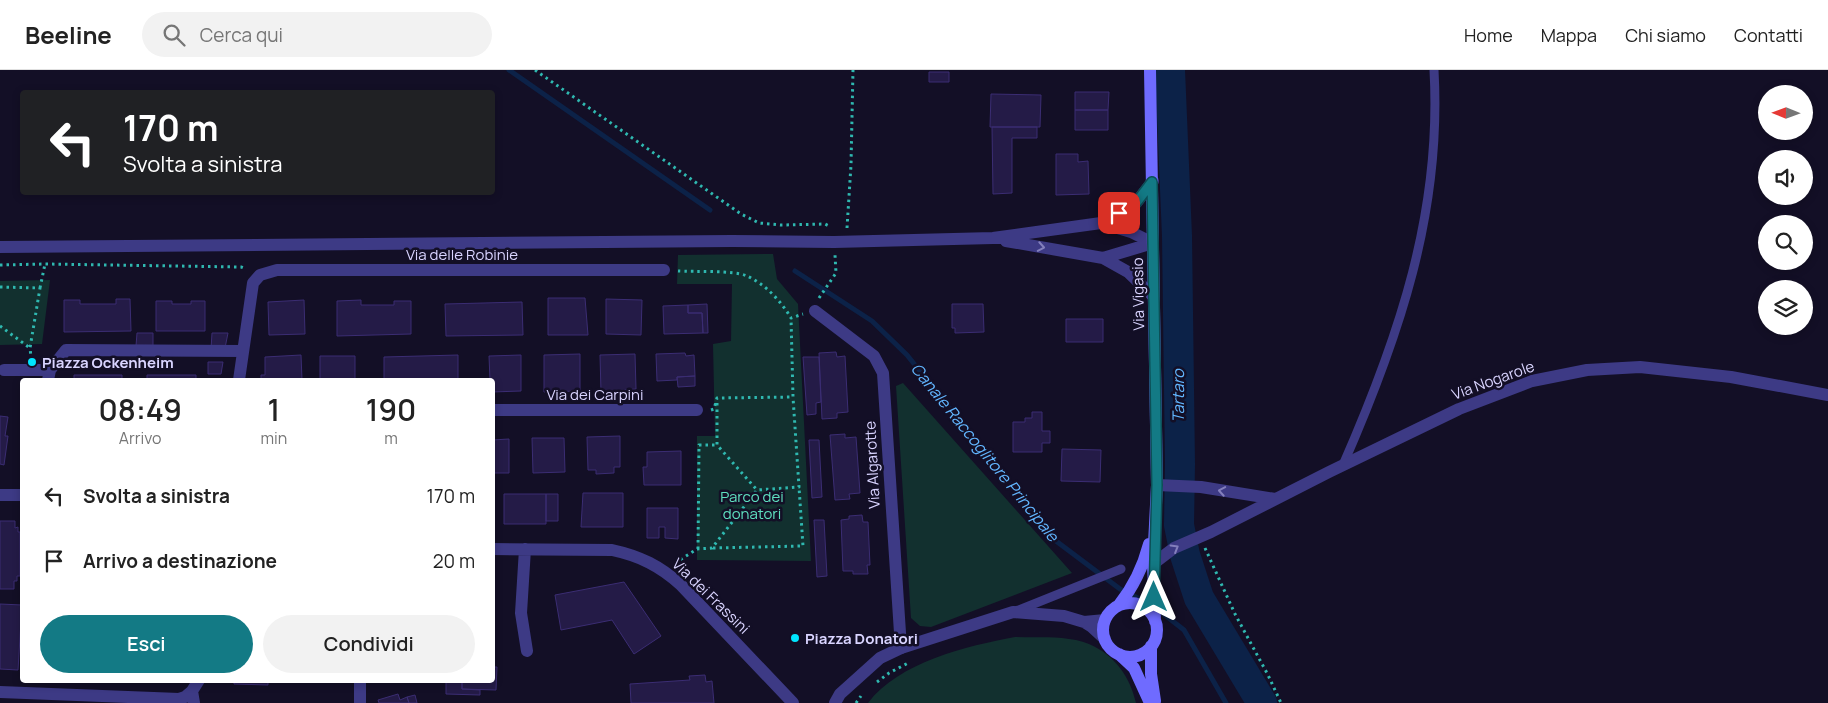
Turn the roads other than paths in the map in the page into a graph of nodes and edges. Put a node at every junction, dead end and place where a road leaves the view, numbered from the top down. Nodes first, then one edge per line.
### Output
1 (1150, 70) edge
2 (1434, 70) edge
3 (1152, 182) junction
4 (1102, 224) junction
5 (993, 238) junction
6 (1153, 243) junction
7 (0, 246) edge
8 (1103, 258) junction
9 (664, 270) road end
10 (1154, 296) junction
11 (817, 305) road end
12 (243, 351) junction
13 (4, 370) dead end
14 (49, 375) edge
15 (239, 378) edge
16 (1828, 395) edge
17 (495, 410) edge
18 (697, 410) road end
19 (1343, 465) junction
20 (1162, 485) junction
21 (0, 495) edge
22 (20, 495) edge
23 (1244, 495) junction
24 (1275, 499) junction
25 (1244, 515) junction
26 (525, 548) junction
27 (495, 549) edge
28 (1151, 550) junction
29 (1153, 564) junction
30 (1117, 571) dead end
31 (1013, 612) junction
32 (1112, 612) junction
33 (1084, 622) junction
34 (1155, 622) junction
35 (1105, 639) junction
36 (1154, 641) junction
37 (901, 648) junction
38 (527, 651) dead end
39 (1119, 654) junction
40 (198, 683) edge
41 (360, 683) edge
42 (0, 692) edge
43 (193, 697) edge
44 (360, 703) edge
45 (793, 703) edge
46 (835, 703) edge
47 (1150, 703) edge
48 (1155, 703) edge

1 - 3 main road, Via Vigasio
2 - 19 lane
3 - 4 street
3 - 6 main road, Via Vigasio
4 - 5 street
4 - 6 street
5 - 7 street
5 -> 8 street
6 - 8 street
6 - 10 main road, Via Vigasio
8 - 10 street
9 - 12 street, Via delle Robinie
10 - 20 main road, Via Vigasio
11 - 37 street, Via Algarotte
12 - 14 street
12 - 15 street
13 - 14 street
16 - 19 street, Via Nogarole
17 - 18 street, Via dei Carpini
19 - 24 street, Via Nogarole
23 -> 20 street
20 - 28 main road, Via Vigasio
21 - 22 street
23 - 24 street
23 - 25 street
24 - 25 street, Via Nogarole
29 -> 25 street, Via Nogarole
26 - 27 street, Via dei Frassini
26 - 38 street
26 - 45 street, Via dei Frassini
28 - 29 main road, Via Vigasio
28 - 32 main road, Via Vigasio
29 - 34 main road, Via Vigasio
30 - 31 lane
31 - 33 street
31 - 37 street
32 - 33 street
32 - 34 main road
32 - 35 main road
33 - 35 street
34 - 36 main road
35 - 39 main road
36 - 39 main road
36 - 48 main road
37 - 46 street
39 - 47 main road
40 - 43 street
41 - 44 street
42 - 43 street

